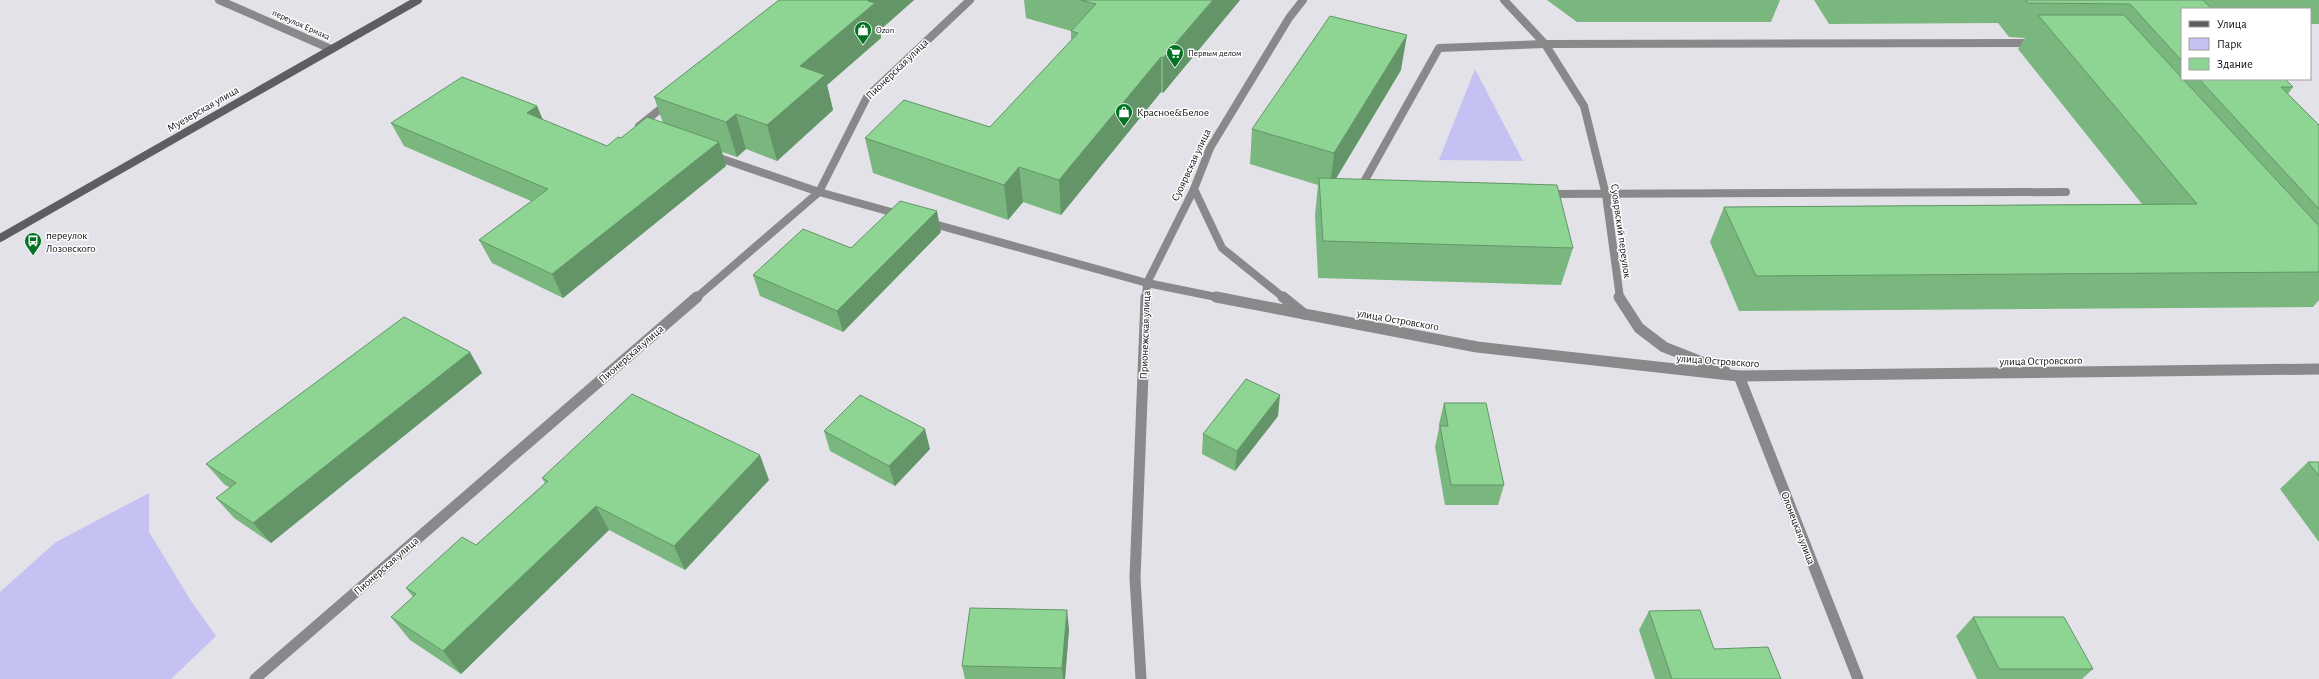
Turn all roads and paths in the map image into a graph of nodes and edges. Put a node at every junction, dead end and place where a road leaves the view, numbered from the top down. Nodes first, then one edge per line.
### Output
1 (219, 0) edge
2 (418, 0) edge
3 (970, 0) edge
4 (1303, 0) edge
5 (1504, 0) edge
6 (2042, 43) dead end
7 (1545, 44) junction
8 (331, 49) junction
9 (679, 94) edge
10 (643, 131) edge
11 (702, 151) edge
12 (1194, 189) junction
13 (819, 192) junction
14 (2066, 192) dead end
15 (1379, 193) edge
16 (1535, 194) edge
17 (1606, 195) junction
18 (0, 238) edge
19 (1147, 283) junction
20 (1306, 315) junction
21 (2319, 369) edge
22 (1738, 376) junction
23 (255, 679) edge
24 (1141, 679) edge
25 (1858, 679) edge

1 - 8 street, переулок Ермака
2 - 8 main road, Муезерская улица
3 - 13 street, Пионерская улица
4 - 12 street, Суоярвская улица
5 - 7 street, Суоярвский переулок
6 - 7 street
7 - 15 street
7 - 17 street, Суоярвский переулок
8 - 18 main road, Муезерская улица
9 - 10 street
11 - 13 street, Прионежская улица
12 - 19 street, Суоярвская улица
12 - 20 street
13 - 19 street, Прионежская улица
13 - 23 street, Пионерская улица
14 - 17 street
16 - 17 street
17 - 22 street, Суоярвский переулок
19 - 20 street, улица Островского
19 - 24 street, Прионежская улица
20 - 22 street, улица Островского
21 - 22 street, улица Островского
22 - 25 street, Олонецкая улица

